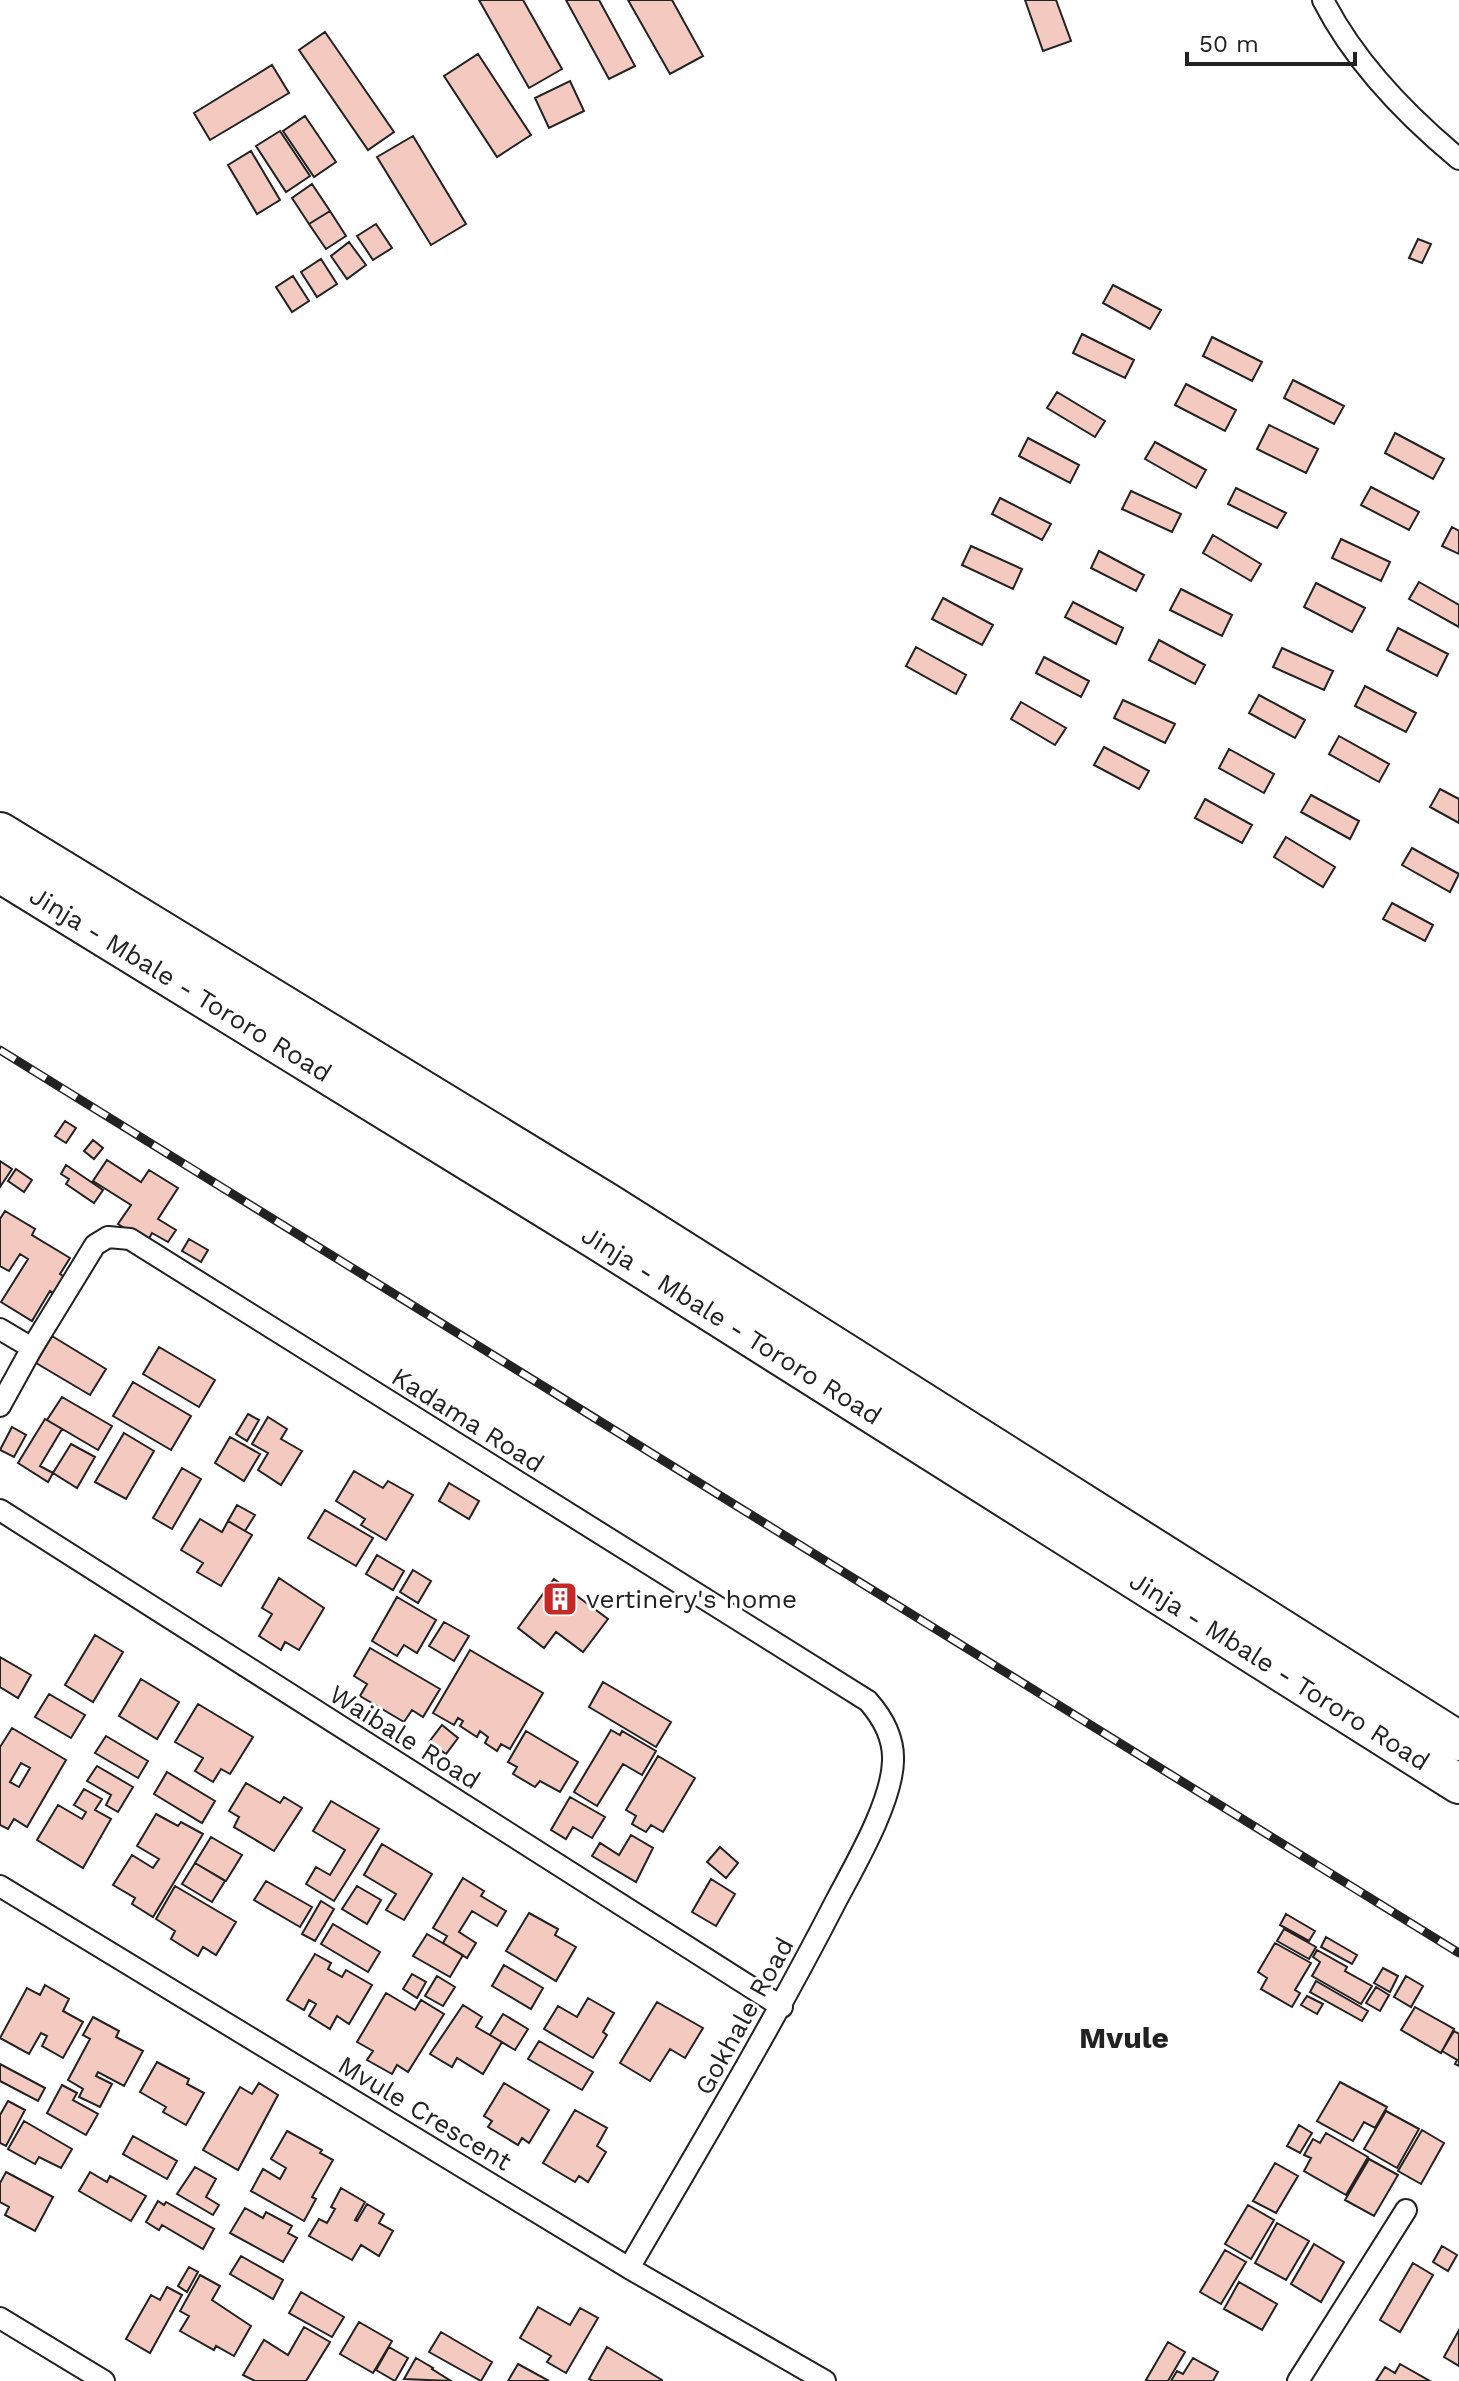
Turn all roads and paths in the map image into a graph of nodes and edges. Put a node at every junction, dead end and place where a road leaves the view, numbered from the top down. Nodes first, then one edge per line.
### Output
1 (1323, 0) edge
2 (1459, 159) edge
3 (0, 832) edge
4 (0, 873) edge
5 (0, 1329) edge
6 (32, 1348) junction
7 (0, 1406) edge
8 (0, 1510) edge
9 (1459, 1741) edge
10 (889, 1782) joint
11 (1459, 1784) edge
12 (0, 1886) edge
13 (782, 2007) junction
14 (1406, 2210) dead end
15 (629, 2268) junction
16 (0, 2318) edge
17 (104, 2381) edge
18 (825, 2381) edge
19 (1298, 2381) edge

1 - 2 street
3 - 9 highway, Jinja - Mbale - Tororo Road
4 - 11 highway, Jinja - Mbale - Tororo Road
5 - 6 street
6 - 7 street
6 - 10 street, Kadama Road
8 - 13 street, Waibale Road
10 - 13 street, Gokhale Road
12 - 15 street, Mvule Crescent
13 - 15 street, Gokhale Road
14 - 19 street
15 - 18 street, Mvule Crescent
16 - 17 street

